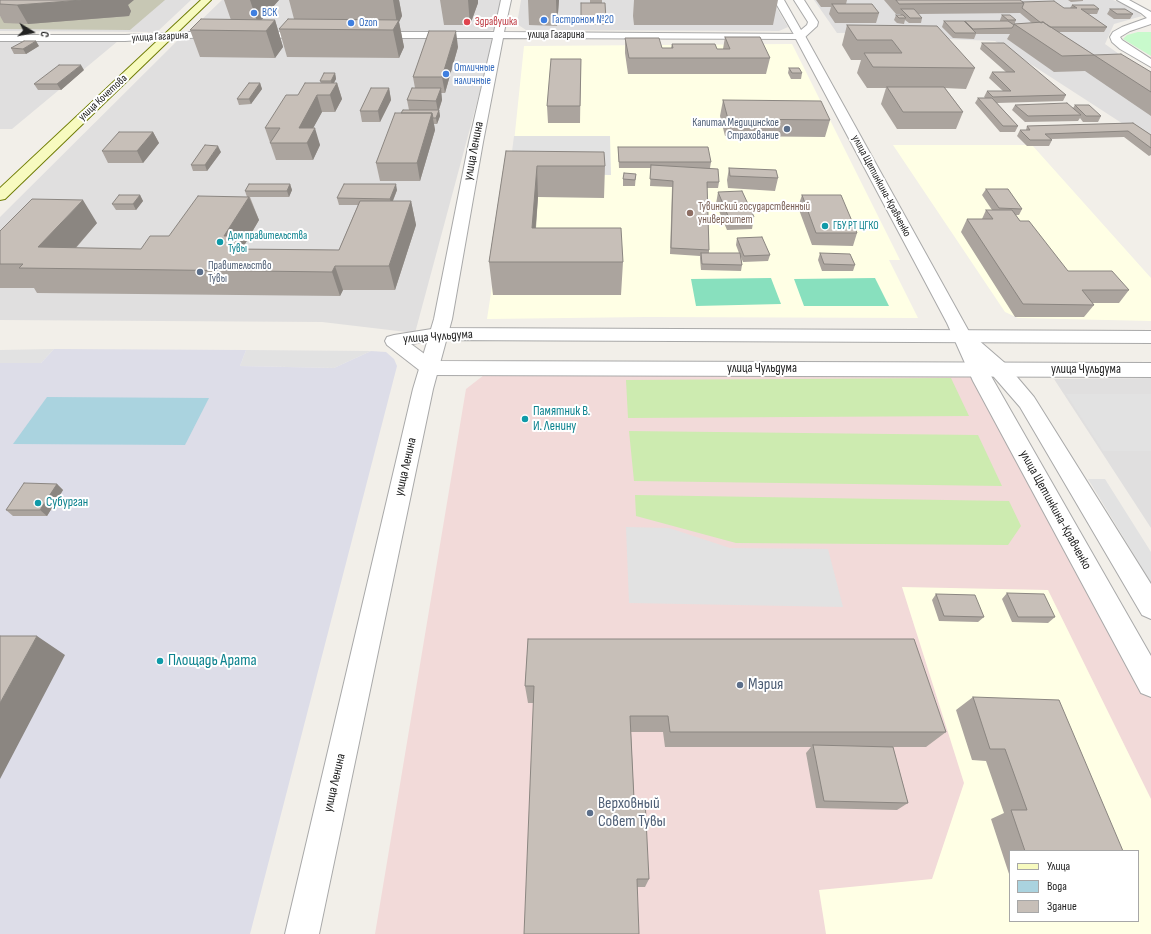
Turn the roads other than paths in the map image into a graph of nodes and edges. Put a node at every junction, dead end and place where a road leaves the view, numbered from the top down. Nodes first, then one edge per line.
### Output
1 (206, 0) edge
2 (506, 0) edge
3 (779, 0) edge
4 (799, 0) edge
5 (1122, 0) edge
6 (1151, 18) edge
7 (320, 35) edge
8 (360, 35) edge
9 (500, 35) junction
10 (168, 36) junction
11 (800, 36) junction
12 (0, 38) edge
13 (1151, 64) edge
14 (0, 196) edge
15 (438, 334) junction
16 (962, 336) junction
17 (1151, 337) edge
18 (430, 368) junction
19 (989, 369) junction
20 (1151, 370) edge
21 (1151, 607) edge
22 (1151, 683) edge
23 (302, 934) edge

1 - 10 main road, улица Кочетова
2 - 9 street, улица Ленина
3 - 11 street, улица Щетинкина-Кравченко
4 - 11 street
5 - 6 street
6 - 13 street
7 - 10 street, улица Гагарина
8 - 9 street, улица Гагарина
9 - 11 street, улица Гагарина
9 - 15 street, улица Ленина
10 - 12 street, улица Гагарина
10 - 14 main road, улица Кочетова
11 - 16 street, улица Щетинкина-Кравченко
15 - 16 street, улица Чульдума
15 - 18 street, улица Ленина
15 - 18 street, улица Чульдума
16 - 17 street, улица Чульдума
16 - 19 street, улица Щетинкина-Кравченко
18 - 19 street, улица Чульдума
18 - 23 street, улица Ленина
19 - 20 street, улица Чульдума
19 - 21 street, улица Щетинкина-Кравченко
19 - 22 street, улица Щетинкина-Кравченко

